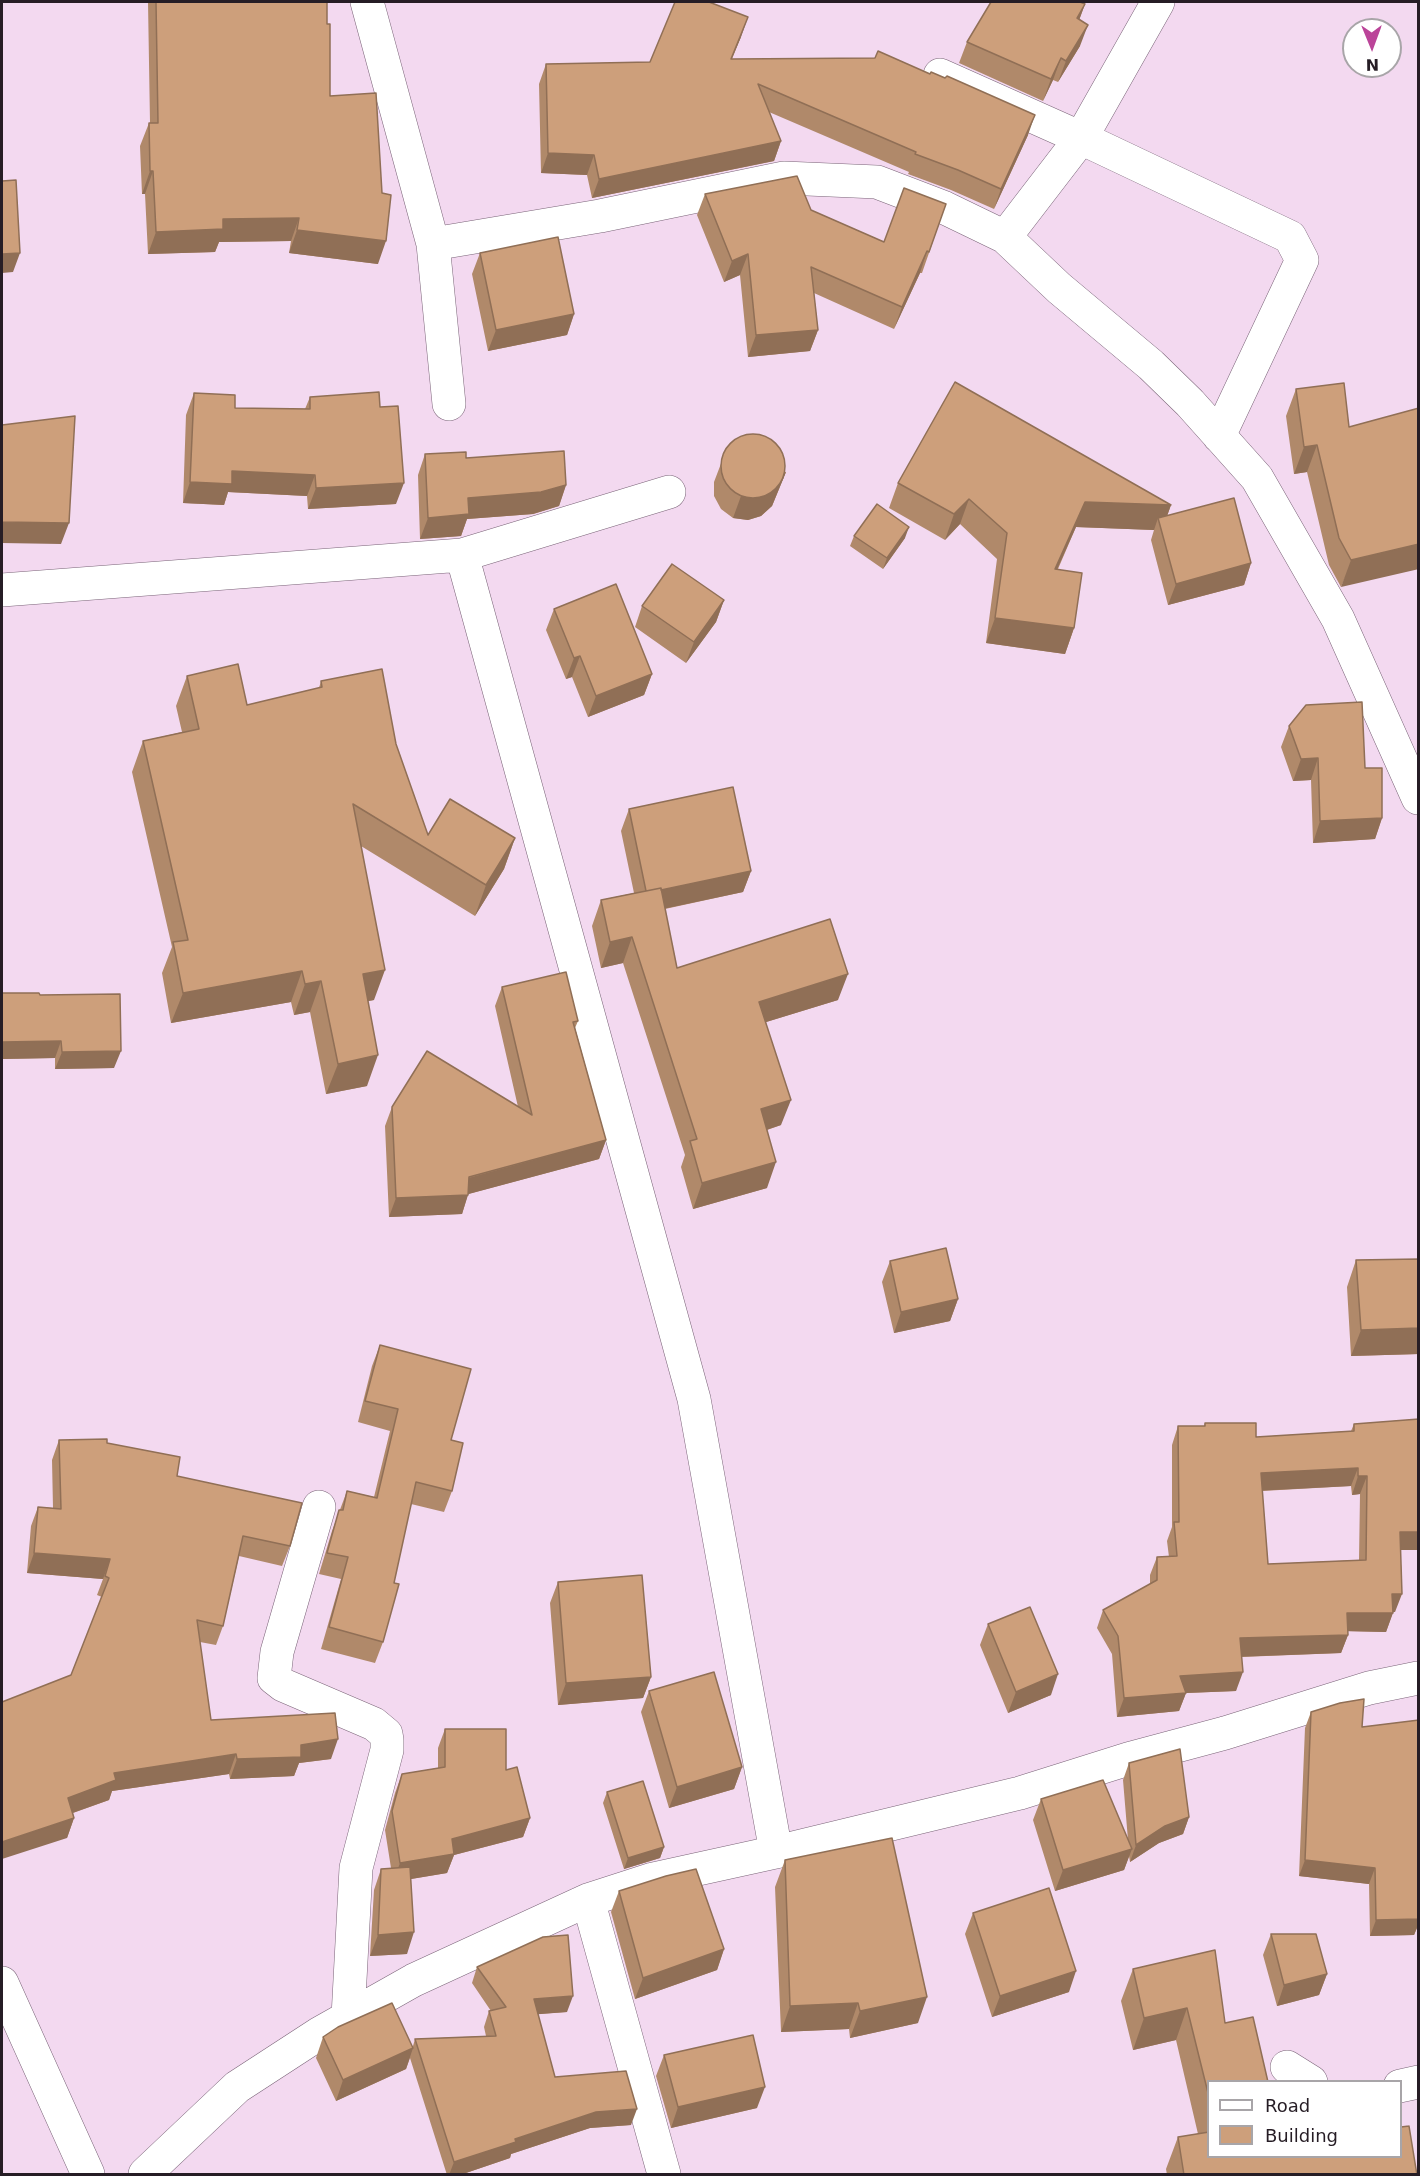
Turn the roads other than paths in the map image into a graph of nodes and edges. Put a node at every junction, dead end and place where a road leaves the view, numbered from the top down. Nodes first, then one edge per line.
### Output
1 (367, 2) edge
2 (1158, 2) edge
3 (940, 75) edge
4 (1081, 138) junction
5 (1005, 237) junction
6 (433, 244) junction
7 (449, 404) dead end
8 (1219, 436) junction
9 (669, 492) dead end
10 (462, 555) junction
11 (2, 590) edge
12 (1419, 798) edge
13 (319, 1507) dead end
14 (1419, 1678) edge
15 (776, 1852) junction
16 (588, 1900) junction
17 (2, 1983) edge
18 (348, 2017) junction
19 (1419, 2082) edge
20 (1402, 2086) edge
21 (88, 2175) edge
22 (145, 2175) edge
23 (664, 2175) edge

1 - 6 street
2 - 4 street
3 - 4 street
4 - 5 street
4 - 8 street
5 - 6 street
5 - 8 street
6 - 7 street
8 - 12 street
9 - 10 street
10 - 11 street
10 - 15 street
13 - 18 street
14 - 15 street
15 - 16 street
16 - 18 street
16 - 23 street
17 - 21 street
18 - 22 street
19 - 20 street

